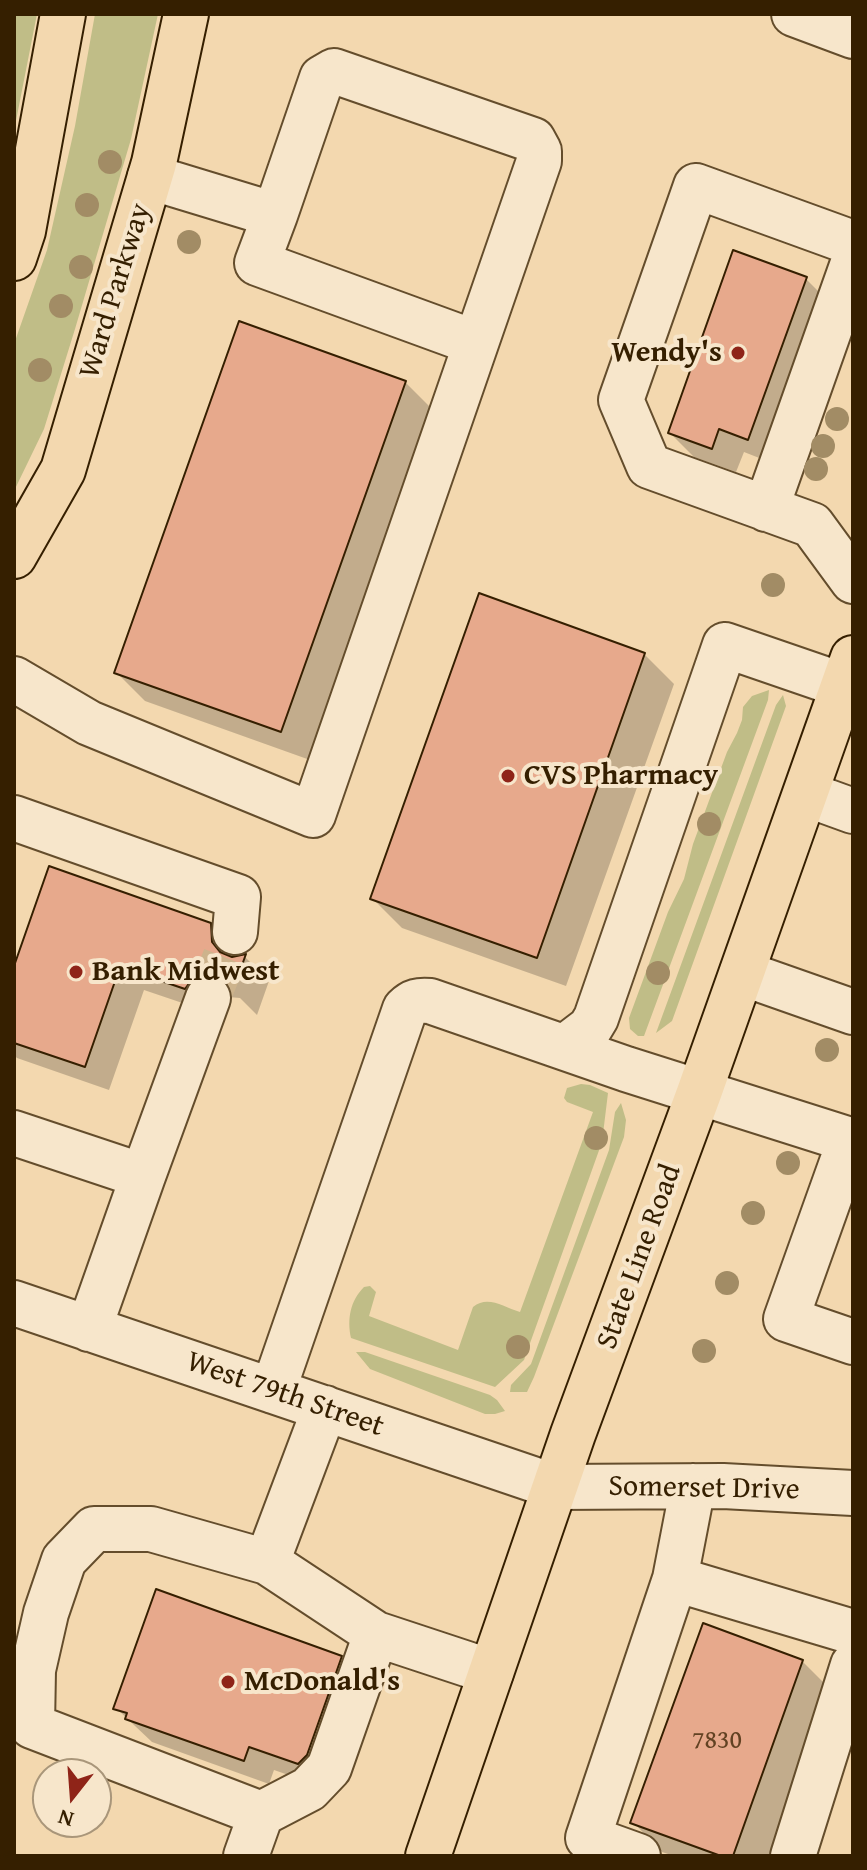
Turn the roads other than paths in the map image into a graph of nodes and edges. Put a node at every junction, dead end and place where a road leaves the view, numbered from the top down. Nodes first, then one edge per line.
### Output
1 (63, 14) edge
2 (186, 14) edge
3 (794, 14) edge
4 (853, 36) edge
5 (150, 177) junction
6 (275, 215) junction
7 (853, 243) edge
8 (14, 258) edge
9 (853, 263) edge
10 (476, 343) junction
11 (766, 509) junction
12 (14, 556) edge
13 (853, 581) edge
14 (850, 678) edge
15 (14, 679) edge
16 (806, 794) junction
17 (853, 811) edge
18 (14, 818) edge
19 (235, 932) tunnel mouth
20 (742, 973) junction
21 (208, 998) tunnel mouth
22 (853, 1012) edge
23 (565, 1047) junction
24 (699, 1093) junction
25 (14, 1133) edge
26 (143, 1176) junction
27 (15, 1306) edge
28 (89, 1329) junction
29 (853, 1342) edge
30 (273, 1391) junction
31 (325, 1408) junction
32 (693, 1486) junction
33 (556, 1487) junction
34 (853, 1493) edge
35 (267, 1562) junction
36 (675, 1579) junction
37 (853, 1632) edge
38 (376, 1634) junction
39 (853, 1665) edge
40 (491, 1672) junction
41 (261, 1814) junction
42 (246, 1856) edge
43 (428, 1856) edge
44 (638, 1856) edge
45 (793, 1856) edge

1 - 8 main road
2 - 5 main road, Ward Parkway
3 - 4 street
5 - 6 street
5 - 12 main road, Ward Parkway
6 - 10 street
6 - 10 street
7 - 11 street
9 - 11 street
10 - 15 street
11 - 13 street
14 - 16 main road, State Line Road
14 - 23 street
16 - 17 street
16 - 20 main road, State Line Road
18 - 19 street
20 - 22 street
20 - 24 main road, State Line Road
21 - 26 street
23 - 24 street
23 - 30 street
24 - 29 street
24 - 33 main road, State Line Road
25 - 26 street
26 - 28 street
27 - 28 street, West 79th Street
28 - 30 street, West 79th Street
30 - 31 street, West 79th Street
31 - 33 street, West 79th Street
31 - 35 street
32 - 33 street, Somerset Drive
32 - 34 street, Somerset Drive
32 - 36 street
33 - 40 main road, State Line Road
35 - 38 street
35 - 41 street
36 - 37 street
36 - 44 street
38 - 40 street
38 - 41 street
39 - 45 street
40 - 43 main road, State Line Road
41 - 42 street

